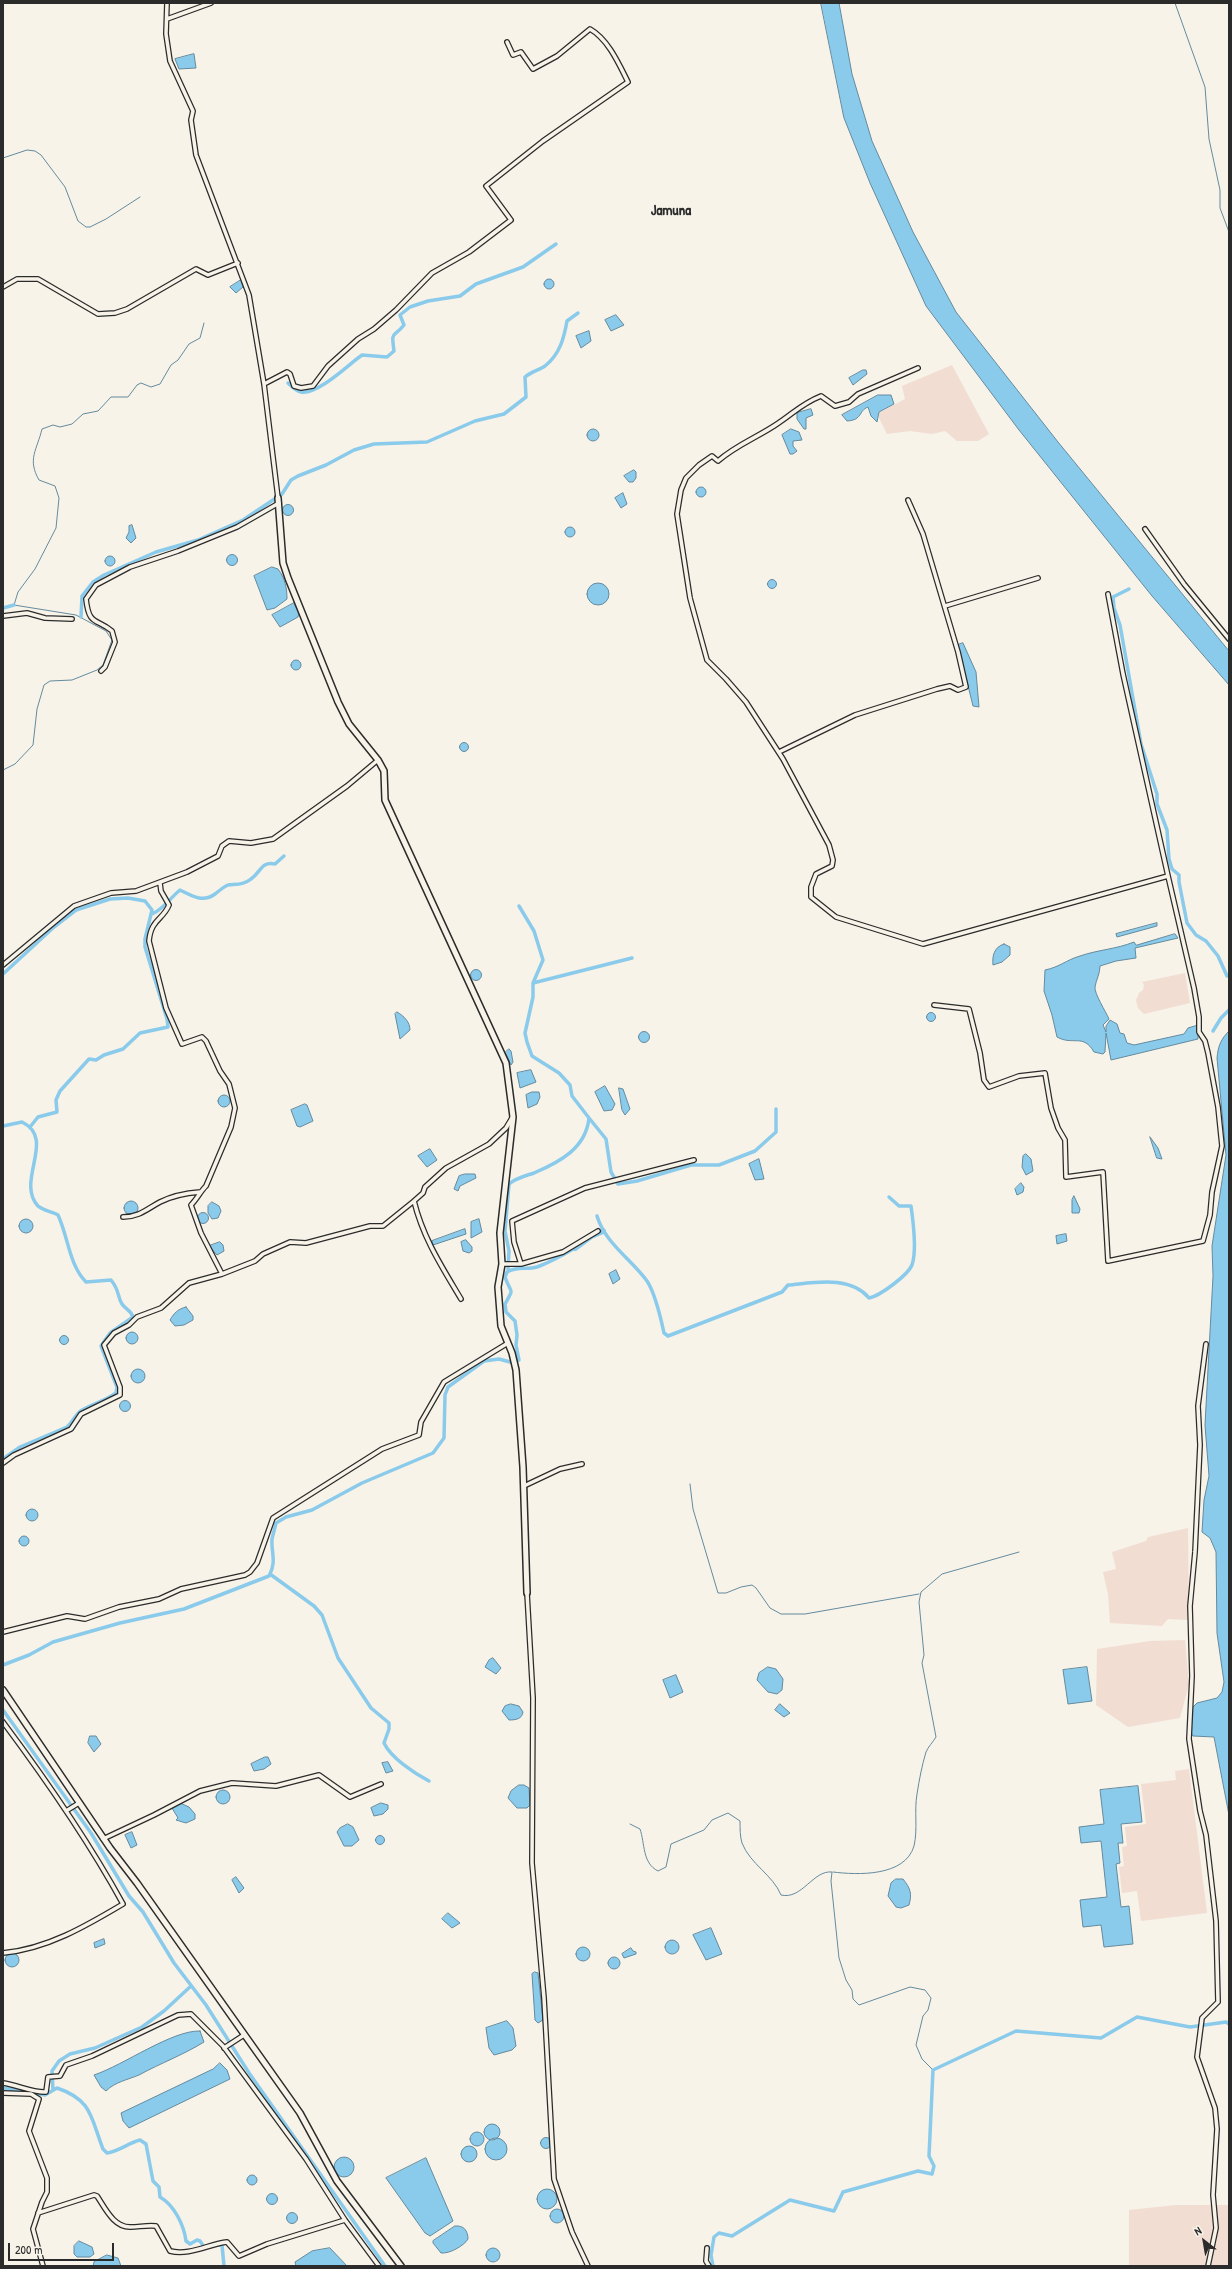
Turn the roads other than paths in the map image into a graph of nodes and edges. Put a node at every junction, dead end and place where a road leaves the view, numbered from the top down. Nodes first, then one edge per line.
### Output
1 (167, 3) edge
2 (211, 3) edge
3 (167, 19) junction
4 (508, 42) dead end
5 (238, 263) junction
6 (3, 287) edge
7 (918, 368) dead end
8 (264, 384) junction
9 (278, 500) junction
10 (908, 500) dead end
11 (1145, 529) dead end
12 (1038, 578) dead end
13 (1108, 594) dead end
14 (945, 606) junction
15 (3, 616) edge
16 (72, 618) dead end
17 (1229, 639) edge
18 (101, 671) dead end
19 (779, 752) junction
20 (378, 760) junction
21 (1168, 876) junction
22 (160, 882) junction
23 (3, 965) edge
24 (934, 1005) dead end
25 (513, 1117) junction
26 (694, 1160) dead end
27 (200, 1192) junction
28 (414, 1201) junction
29 (123, 1217) dead end
30 (598, 1231) dead end
31 (502, 1264) junction
32 (521, 1264) junction
33 (222, 1274) junction
34 (461, 1299) dead end
35 (508, 1343) junction
36 (1206, 1344) dead end
37 (3, 1462) edge
38 (582, 1464) dead end
39 (524, 1486) junction
40 (527, 1593) joint
41 (3, 1632) edge
42 (3, 1690) edge
43 (3, 1722) edge
44 (381, 1784) dead end
45 (79, 1803) junction
46 (66, 1811) junction
47 (103, 1839) junction
48 (3, 1953) edge
49 (244, 2035) junction
50 (225, 2047) junction
51 (3, 2083) edge
52 (3, 2093) edge
53 (38, 2213) junction
54 (345, 2220) junction
55 (707, 2248) dead end
56 (42, 2266) edge
57 (379, 2266) edge
58 (401, 2266) edge
59 (588, 2266) edge
60 (709, 2266) edge
61 (1208, 2266) edge

1 - 3 street
2 - 3 street
3 - 5 street
4 - 8 street
5 - 6 street
5 - 8 street
7 - 19 street
8 - 9 street
9 - 18 street
9 - 20 street
10 - 14 street
11 - 17 street
12 - 14 street
13 - 21 street
14 - 19 street
15 - 16 street
19 - 21 street
20 - 22 street
20 - 25 street
21 - 24 street
22 - 23 street
22 - 27 street
25 - 28 street
25 - 31 street
26 - 32 street
27 - 29 street
27 - 33 street
28 - 33 street
28 - 34 street
30 - 32 street
31 - 32 street
31 - 35 street
33 - 37 street
35 - 39 street
35 - 41 street
36 - 61 street
38 - 39 street
39 - 40 street
40 - 59 street
42 - 45 street
43 - 46 street
44 - 47 street
45 - 46 street
45 - 47 street
46 - 48 street
47 - 49 street
49 - 50 street
49 - 58 street
50 - 51 street
50 - 54 street
52 - 53 street
53 - 54 street
53 - 56 street
54 - 57 street
55 - 60 street

